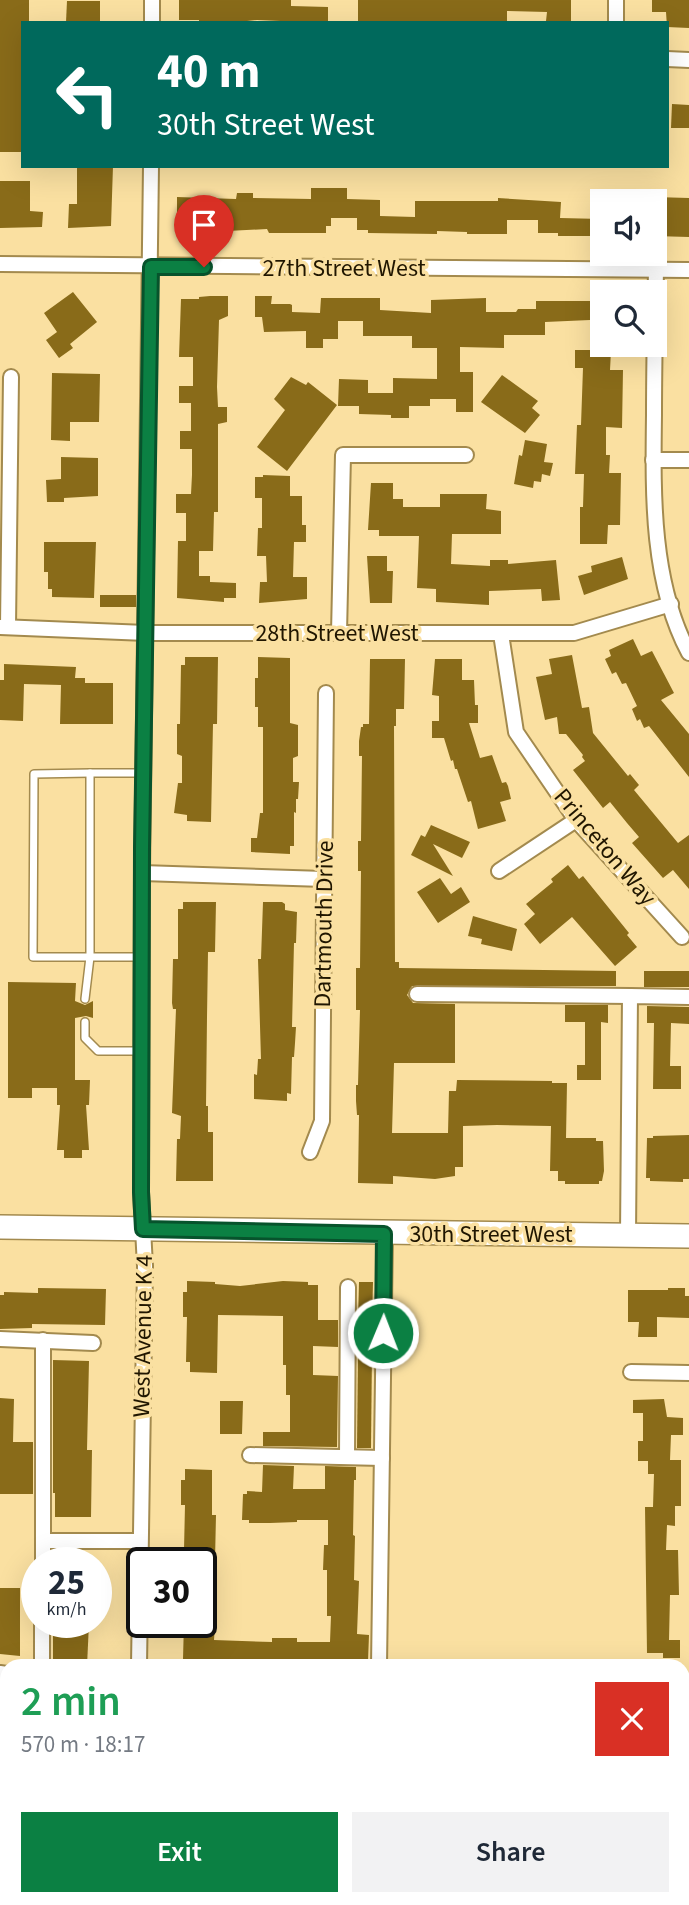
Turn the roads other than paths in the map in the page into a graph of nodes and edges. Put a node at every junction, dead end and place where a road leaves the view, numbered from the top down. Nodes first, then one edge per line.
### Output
1 (152, 0) edge
2 (616, 0) edge
3 (152, 21) edge
4 (616, 21) edge
5 (669, 59) edge
6 (689, 60) edge
7 (151, 168) edge
8 (0, 264) edge
9 (151, 267) junction
10 (656, 270) junction
11 (689, 270) edge
12 (11, 377) dead end
13 (466, 455) dead end
14 (653, 460) junction
15 (689, 460) edge
16 (671, 604) junction
17 (4, 627) edge
18 (146, 633) junction
19 (339, 633) junction
20 (501, 635) junction
21 (689, 653) edge
22 (326, 694) dead end
23 (90, 773) junction
24 (144, 773) junction
25 (576, 820) junction
26 (499, 871) dead end
27 (142, 873) junction
28 (324, 879) junction
29 (682, 937) dead end
30 (90, 957) junction
31 (142, 957) junction
32 (417, 994) dead end
33 (631, 996) junction
34 (689, 997) edge
35 (85, 999) dead end
36 (85, 1022) dead end
37 (141, 1051) junction
38 (310, 1152) dead end
39 (0, 1227) edge
40 (143, 1229) junction
41 (384, 1234) junction
42 (628, 1236) junction
43 (689, 1236) edge
44 (348, 1287) dead end
45 (0, 1339) edge
46 (43, 1340) junction
47 (93, 1343) dead end
48 (631, 1372) dead end
49 (689, 1373) edge
50 (250, 1455) dead end
51 (347, 1457) junction
52 (382, 1458) junction
53 (43, 1541) junction
54 (139, 1541) junction
55 (43, 1547) edge
56 (42, 1638) edge
57 (42, 1659) edge
58 (139, 1659) edge
59 (379, 1659) edge

1 - 3 street
2 - 4 street
5 - 6 street
7 - 9 street, West Avenue K 4
8 - 9 street, 27th Street West
9 - 10 street, 27th Street West
9 - 18 street, West Avenue K 4
10 - 11 street, 27th Street West
10 - 14 street
12 - 17 street
13 - 19 street
14 - 15 street
14 - 16 street
16 - 20 street, 28th Street West
16 - 21 street
17 - 18 street, 28th Street West
18 - 19 street, 28th Street West
18 - 24 street, West Avenue K 4
19 - 20 street, 28th Street West
20 - 25 street, Princeton Way
22 - 28 street, Dartmouth Drive
23 - 24 lane
23 - 30 lane
23 - 30 lane
24 - 27 street, West Avenue K 4
25 - 26 street
25 - 29 street, Princeton Way
27 - 28 street
27 - 31 street, West Avenue K 4
28 - 38 street, Dartmouth Drive
30 - 31 lane
30 - 35 lane
31 - 37 street, West Avenue K 4
32 - 33 street
33 - 34 street
33 - 42 street
36 - 37 lane
37 - 40 street, West Avenue K 4
39 - 40 main road, 30th Street West
40 - 41 main road, 30th Street West
40 - 54 street, West Avenue K 4
41 - 42 main road, 30th Street West
41 - 52 street
42 - 43 main road, 30th Street West
44 - 51 street
45 - 46 street
46 - 47 street
46 - 53 street
48 - 49 street
50 - 51 street
51 - 52 street
52 - 59 street
53 - 54 street
53 - 55 street
54 - 58 street, West Avenue K 4
56 - 57 street

